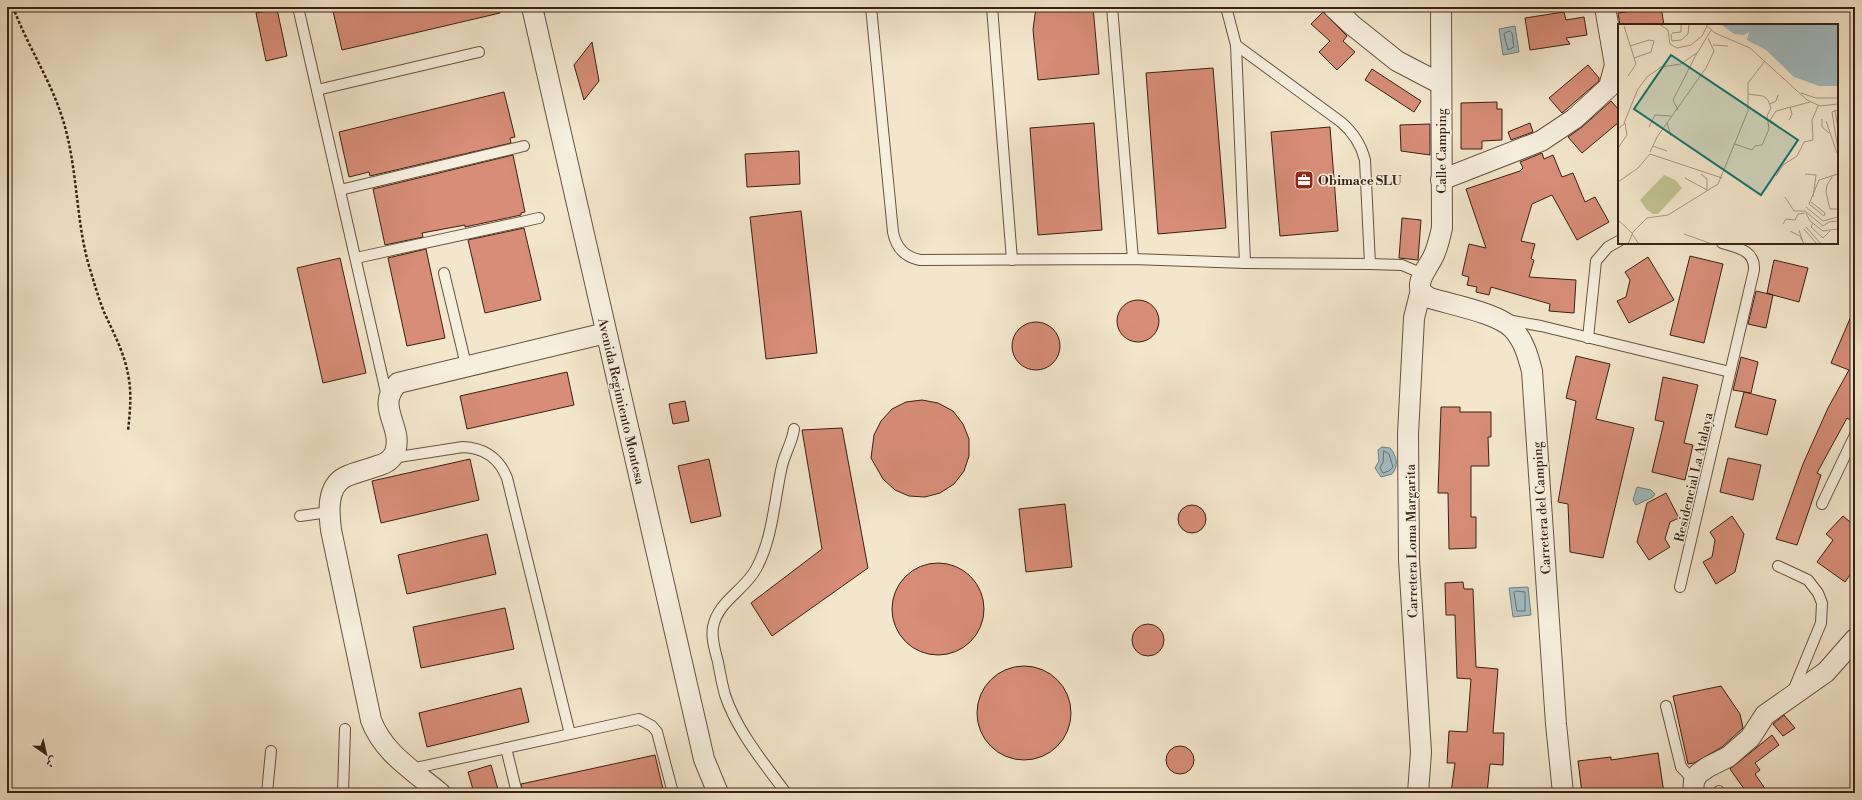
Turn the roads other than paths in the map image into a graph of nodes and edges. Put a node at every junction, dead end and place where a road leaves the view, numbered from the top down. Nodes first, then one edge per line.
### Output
1 (298, 7) edge
2 (532, 7) edge
3 (871, 7) edge
4 (992, 7) edge
5 (1112, 7) edge
6 (1226, 7) edge
7 (1333, 7) edge
8 (1441, 7) edge
9 (1605, 7) edge
10 (1236, 45) junction
11 (479, 52) dead end
12 (1441, 84) junction
13 (317, 90) junction
14 (1612, 91) edge
15 (524, 146) dead end
16 (1441, 180) junction
17 (340, 190) junction
18 (539, 218) dead end
19 (1618, 242) edge
20 (1735, 245) edge
21 (356, 258) junction
22 (1133, 259) junction
23 (1012, 260) junction
24 (1245, 264) junction
25 (1370, 264) junction
26 (444, 273) dead end
27 (1422, 282) junction
28 (1497, 318) junction
29 (1540, 326) junction
30 (606, 333) junction
31 (1588, 338) junction
32 (1524, 345) junction
33 (466, 365) junction
34 (1730, 372) junction
35 (388, 399) junction
36 (794, 429) dead end
37 (1855, 435) edge
38 (392, 458) junction
39 (1822, 504) dead end
40 (329, 512) junction
41 (300, 516) dead end
42 (1778, 566) dead end
43 (1680, 587) dead end
44 (1855, 640) edge
45 (1791, 697) junction
46 (1666, 706) dead end
47 (345, 729) dead end
48 (570, 734) junction
49 (506, 748) junction
50 (271, 751) dead end
51 (411, 769) junction
52 (1694, 787) edge
53 (267, 793) edge
54 (343, 793) edge
55 (440, 793) edge
56 (517, 793) edge
57 (673, 793) edge
58 (718, 793) edge
59 (786, 793) edge
60 (1418, 793) edge
61 (1563, 793) edge

1 - 13 lane
2 - 30 street, Avenida Regimiento Montesa
3 - 23 lane
4 - 23 lane
5 - 22 lane
6 - 10 lane
7 - 12 street
8 - 12 street, Calle Camping
9 - 14 street
10 - 24 lane
10 - 25 lane
11 - 13 lane
12 - 16 street, Calle Camping
13 - 17 lane
14 - 16 street
15 - 17 lane
16 - 27 street, Calle Camping
17 - 21 lane
18 - 21 lane
19 - 31 lane
20 - 34 lane, Residencial La Atalaya
21 - 35 lane
22 - 23 lane
22 - 24 lane
24 - 25 lane
25 - 27 lane
26 - 33 lane
27 - 28 street, Carretera del Camping
27 - 60 street, Carretera Loma Margarita
28 - 29 lane
28 - 32 street, Carretera del Camping
29 - 31 lane
29 - 32 lane
30 - 33 street
30 - 58 street, Avenida Regimiento Montesa
31 - 34 lane
32 - 61 street, Carretera del Camping
33 - 35 street
34 - 43 lane, Residencial La Atalaya
35 - 38 street
36 - 59 lane
37 - 39 lane
38 - 40 street
38 - 48 lane
40 - 41 lane
40 - 51 street
42 - 45 lane
44 - 45 street
45 - 52 street
46 - 52 lane
47 - 54 lane
48 - 49 lane
48 - 57 lane
49 - 51 lane
49 - 56 lane
50 - 53 lane
51 - 55 street

